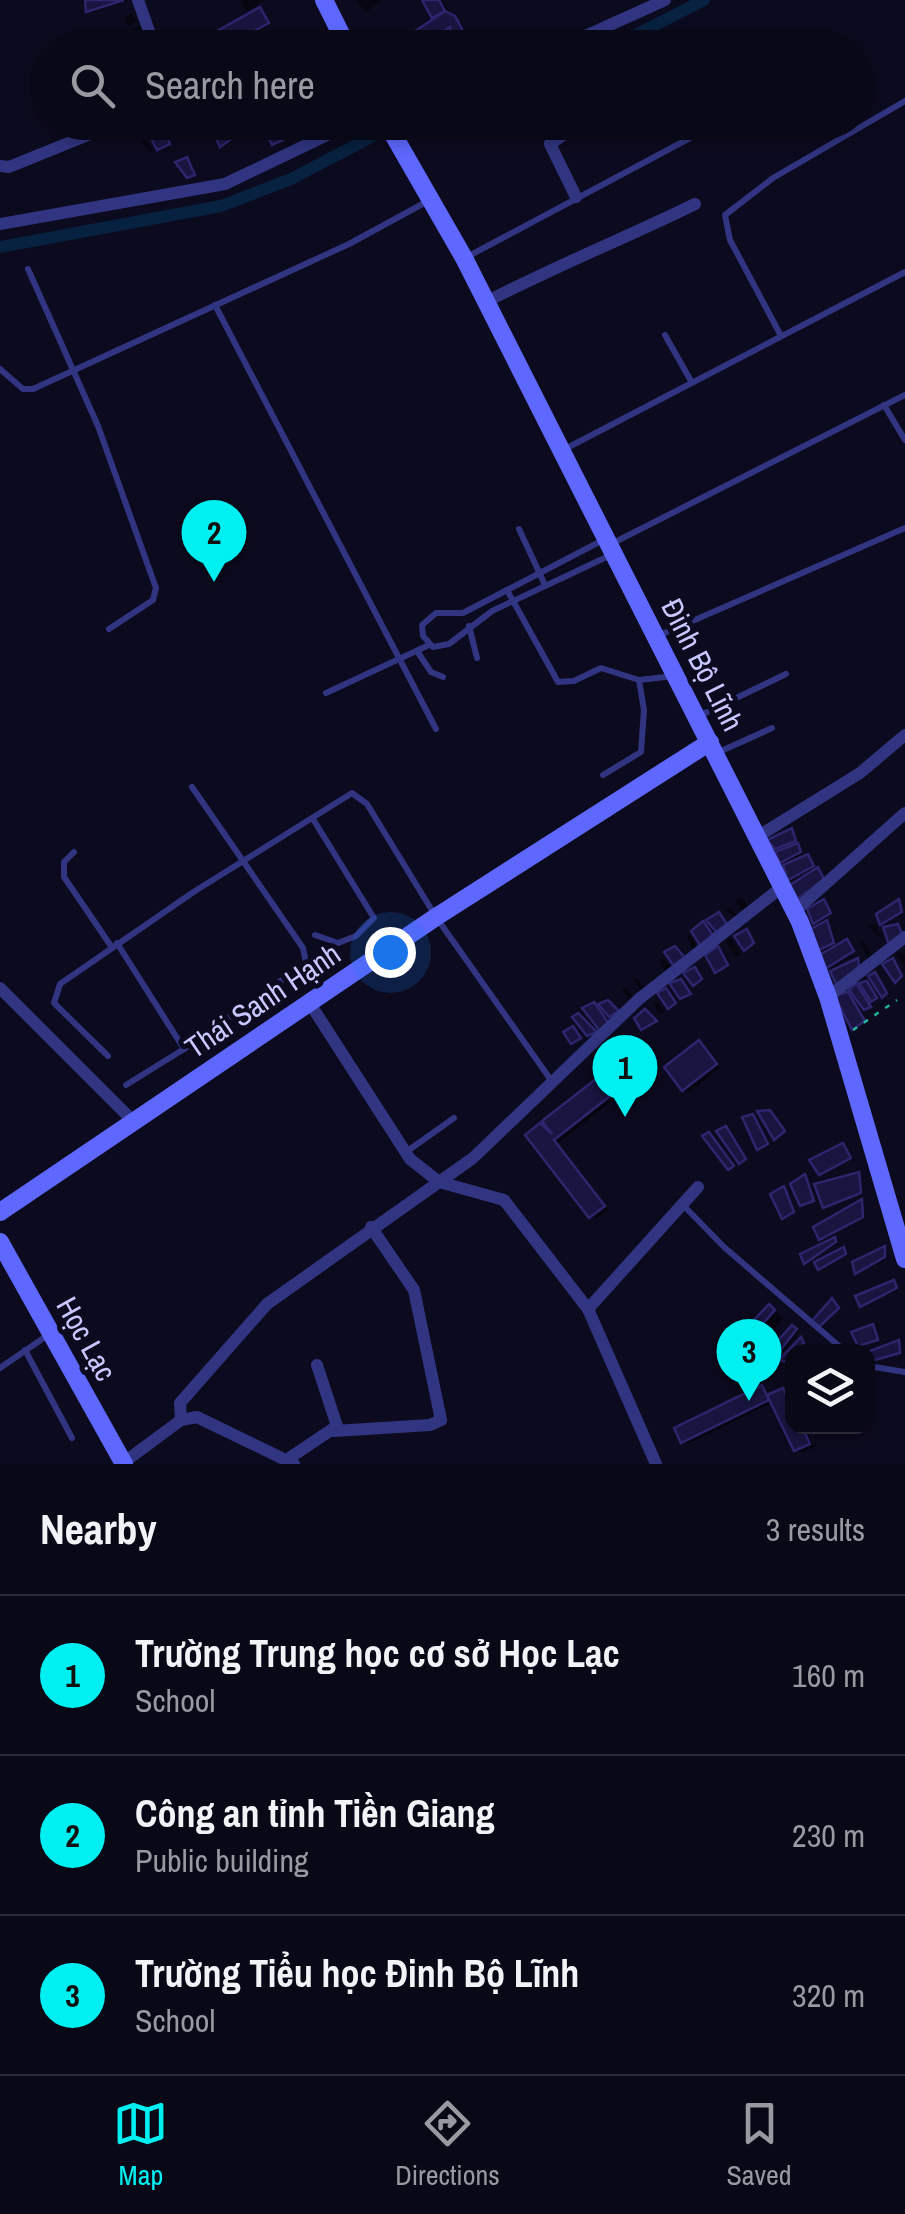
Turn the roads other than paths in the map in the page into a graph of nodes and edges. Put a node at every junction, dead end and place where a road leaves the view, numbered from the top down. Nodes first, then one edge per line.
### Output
1 (138, 0) edge
2 (324, 0) edge
3 (665, 0) edge
4 (149, 30) edge
5 (339, 30) edge
6 (599, 30) edge
7 (905, 101) edge
8 (875, 118) edge
9 (76, 140) edge
10 (316, 140) edge
11 (396, 140) edge
12 (556, 140) edge
13 (686, 140) edge
14 (838, 140) edge
15 (0, 166) edge
16 (576, 198) junction
17 (429, 200) junction
18 (695, 204) dead end
19 (0, 224) edge
20 (464, 258) junction
21 (28, 269) dead end
22 (905, 272) edge
23 (486, 302) junction
24 (216, 305) junction
25 (780, 334) junction
26 (665, 335) dead end
27 (0, 369) edge
28 (71, 371) junction
29 (691, 381) junction
30 (905, 395) edge
31 (884, 406) junction
32 (905, 440) edge
33 (562, 450) junction
34 (519, 528) dead end
35 (905, 528) edge
36 (610, 546) junction
37 (539, 573) junction
38 (545, 585) junction
39 (507, 590) junction
40 (512, 600) junction
41 (455, 625) junction
42 (469, 625) junction
43 (110, 628) dead end
44 (656, 636) junction
45 (429, 645) junction
46 (416, 650) junction
47 (398, 658) junction
48 (477, 658) dead end
49 (786, 674) dead end
50 (676, 675) junction
51 (443, 677) dead end
52 (639, 680) junction
53 (326, 694) dead end
54 (698, 717) junction
55 (436, 728) dead end
56 (772, 728) dead end
57 (905, 735) edge
58 (713, 748) junction
59 (604, 775) dead end
60 (192, 787) dead end
61 (905, 812) edge
62 (314, 819) junction
63 (758, 837) junction
64 (74, 852) dead end
65 (242, 864) junction
66 (782, 887) junction
67 (795, 911) junction
68 (436, 917) junction
69 (316, 935) dead end
70 (905, 937) edge
71 (114, 945) junction
72 (0, 988) edge
73 (828, 998) junction
74 (309, 1002) junction
75 (184, 1049) junction
76 (108, 1056) dead end
77 (554, 1084) junction
78 (126, 1085) dead end
79 (454, 1118) dead end
80 (134, 1122) junction
81 (406, 1153) junction
82 (439, 1182) junction
83 (698, 1187) dead end
84 (682, 1204) junction
85 (1, 1210) edge
86 (371, 1227) junction
87 (902, 1236) edge
88 (0, 1242) edge
89 (905, 1259) edge
90 (588, 1309) junction
91 (51, 1333) junction
92 (837, 1344) edge
93 (25, 1350) junction
94 (317, 1365) dead end
95 (875, 1367) edge
96 (0, 1368) edge
97 (905, 1372) edge
98 (181, 1420) junction
99 (334, 1431) junction
100 (72, 1438) dead end
101 (291, 1461) edge
102 (118, 1462) edge
103 (656, 1464) edge

1 - 4 street
2 - 5 main road
3 - 6 street
7 - 8 lane
9 - 15 street
10 - 19 street
11 - 17 main road, Đinh Bộ Lĩnh
12 - 16 street
13 - 16 lane
14 - 25 lane
16 - 20 lane
17 - 20 main road, Đinh Bộ Lĩnh
17 - 24 lane
18 - 23 street
20 - 23 main road, Đinh Bộ Lĩnh
21 - 28 lane
22 - 25 lane
23 - 33 main road, Đinh Bộ Lĩnh
24 - 28 lane
24 - 47 lane
25 - 29 lane
26 - 29 lane
27 - 28 lane
28 - 43 lane
29 - 33 lane
30 - 31 lane
31 - 32 lane
31 - 36 lane
33 - 36 main road, Đinh Bộ Lĩnh
34 - 37 lane
35 - 44 lane
36 - 37 lane
36 - 38 lane
36 - 44 main road, Đinh Bộ Lĩnh
37 - 38 lane
37 - 39 lane
38 - 40 lane
39 - 40 lane
39 - 41 lane
40 - 42 lane
40 - 52 lane
41 - 42 lane
41 - 45 lane
41 - 45 lane
42 - 48 lane
44 - 50 main road, Đinh Bộ Lĩnh
45 - 46 lane
46 - 47 lane
46 - 51 lane
47 - 53 lane
47 - 55 lane
49 - 54 lane
50 - 52 lane
50 - 54 main road, Đinh Bộ Lĩnh
52 - 59 lane
54 - 58 main road, Đinh Bộ Lĩnh
56 - 58 lane
57 - 63 street
58 - 63 main road, Đinh Bộ Lĩnh
58 - 68 main road, Thái Sanh Hạnh
60 - 65 lane
61 - 67 street
62 - 65 lane
62 - 68 lane
62 - 69 lane
63 - 66 main road, Đinh Bộ Lĩnh
64 - 71 lane
65 - 71 lane
65 - 75 lane
66 - 67 main road, Đinh Bộ Lĩnh
66 - 77 street
67 - 73 main road, Đinh Bộ Lĩnh
68 - 74 main road, Thái Sanh Hạnh
68 - 77 lane
70 - 73 street
71 - 75 lane
71 - 76 lane
72 - 80 street
73 - 87 main road, Đinh Bộ Lĩnh
74 - 80 main road, Thái Sanh Hạnh
74 - 81 street
75 - 78 lane
77 - 82 street
79 - 81 lane
80 - 85 main road, Thái Sanh Hạnh
81 - 82 street
82 - 86 street
82 - 90 street
83 - 84 street
84 - 90 street
84 - 92 lane
86 - 98 street
86 - 99 street
87 - 89 main road, Đinh Bộ Lĩnh
88 - 91 main road, Học Lạc
90 - 103 street
91 - 93 lane
91 - 102 main road, Học Lạc
93 - 96 lane
93 - 100 lane
94 - 99 street
95 - 97 lane
98 - 101 street
98 - 102 street
99 - 101 street

